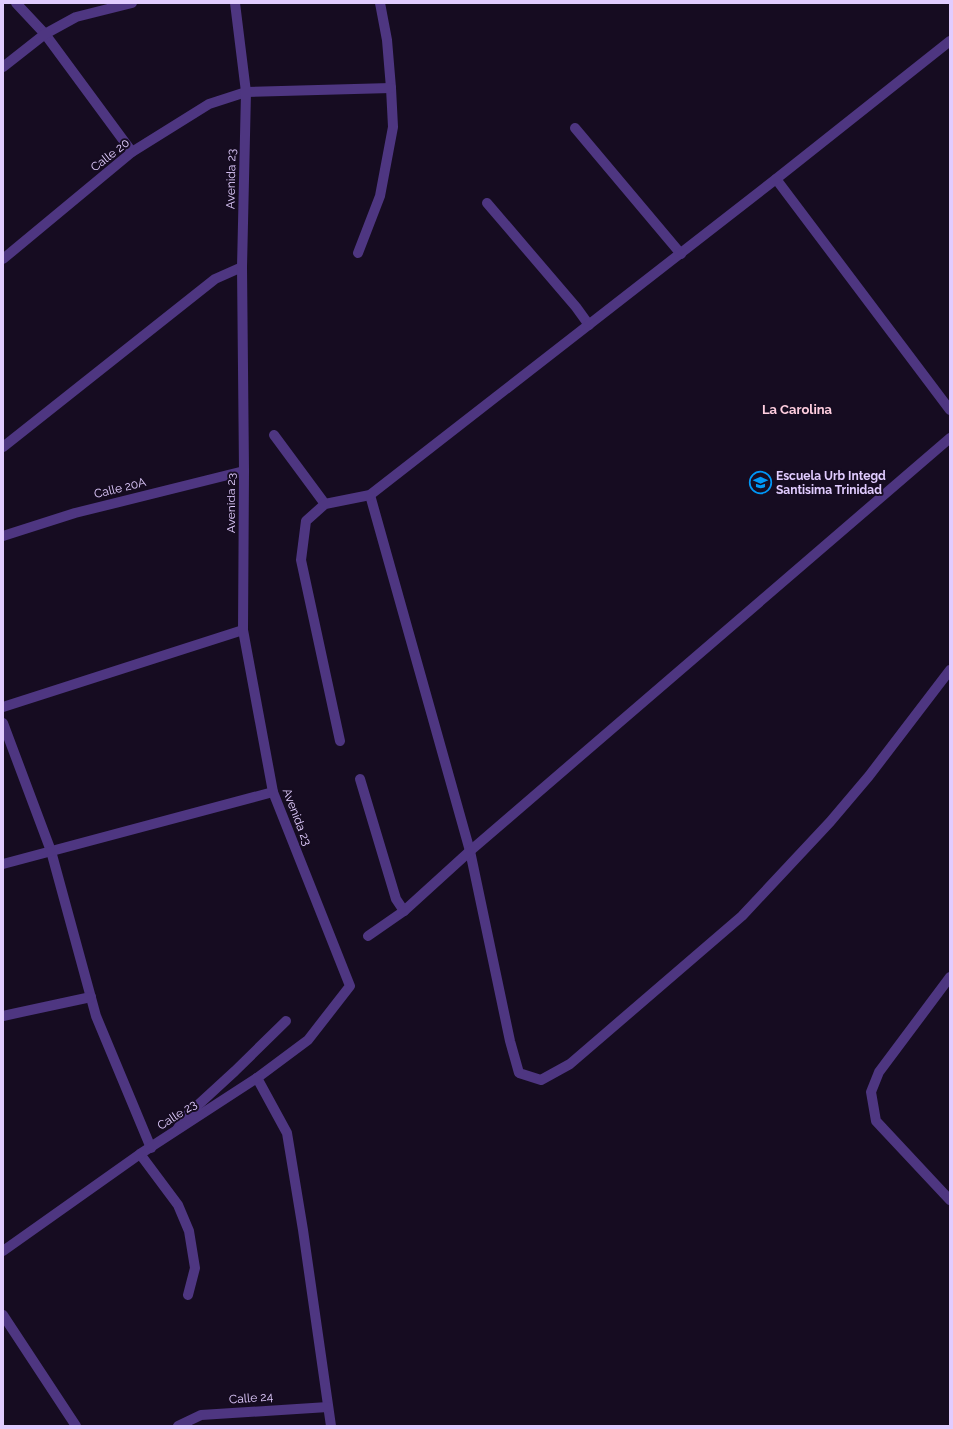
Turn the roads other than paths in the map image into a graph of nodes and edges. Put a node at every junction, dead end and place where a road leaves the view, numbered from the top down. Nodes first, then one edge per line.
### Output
1 (16, 3) edge
2 (132, 3) edge
3 (235, 3) edge
4 (380, 3) edge
5 (45, 34) junction
6 (950, 41) edge
7 (3, 67) edge
8 (391, 88) junction
9 (246, 92) junction
10 (575, 128) dead end
11 (132, 152) junction
12 (776, 180) junction
13 (487, 203) dead end
14 (358, 253) dead end
15 (681, 254) junction
16 (3, 259) edge
17 (242, 268) junction
18 (589, 325) junction
19 (950, 410) edge
20 (274, 435) dead end
21 (950, 438) edge
22 (3, 447) edge
23 (244, 471) junction
24 (370, 495) junction
25 (325, 504) junction
26 (3, 536) edge
27 (243, 630) junction
28 (950, 670) edge
29 (3, 707) edge
30 (3, 723) edge
31 (340, 741) dead end
32 (360, 779) dead end
33 (273, 792) junction
34 (51, 851) junction
35 (470, 851) junction
36 (3, 864) edge
37 (404, 911) junction
38 (368, 936) dead end
39 (950, 977) edge
40 (350, 986) joint
41 (91, 997) junction
42 (3, 1016) edge
43 (286, 1021) dead end
44 (257, 1078) junction
45 (175, 1131) junction
46 (151, 1148) junction
47 (140, 1154) junction
48 (950, 1200) edge
49 (3, 1251) edge
50 (188, 1295) dead end
51 (3, 1315) edge
52 (328, 1407) junction
53 (76, 1426) edge
54 (178, 1426) edge
55 (331, 1426) edge

1 - 5 street
2 - 5 street
3 - 9 street, Avenida 23
4 - 8 street
5 - 7 street
5 - 11 street
6 - 12 street
8 - 9 street, Calle 20
8 - 14 street
9 - 11 street, Calle 20
9 - 17 street, Avenida 23
10 - 15 street
11 - 16 street, Calle 20
12 - 15 street
12 - 19 street
13 - 18 street
15 - 18 street
17 - 22 street
17 - 23 street, Avenida 23
18 - 24 street
20 - 25 street
21 - 35 street
23 - 26 street, Calle 20A
23 - 27 street, Avenida 23
24 - 25 street
24 - 35 street
25 - 31 street
27 - 29 street
27 - 33 street, Avenida 23
28 - 35 street
30 - 34 street
32 - 37 street
33 - 34 street
33 - 40 street, Avenida 23
34 - 36 street
34 - 41 street
35 - 37 street
37 - 38 street
39 - 48 street
40 - 44 street, Calle 23
41 - 42 street
41 - 46 street
43 - 45 street
44 - 45 street, Calle 23
44 - 52 street
45 - 46 street, Calle 23
46 - 47 street, Calle 23
47 - 49 street, Calle 23
47 - 50 street
51 - 53 street
52 - 54 street, Calle 24
52 - 55 street

